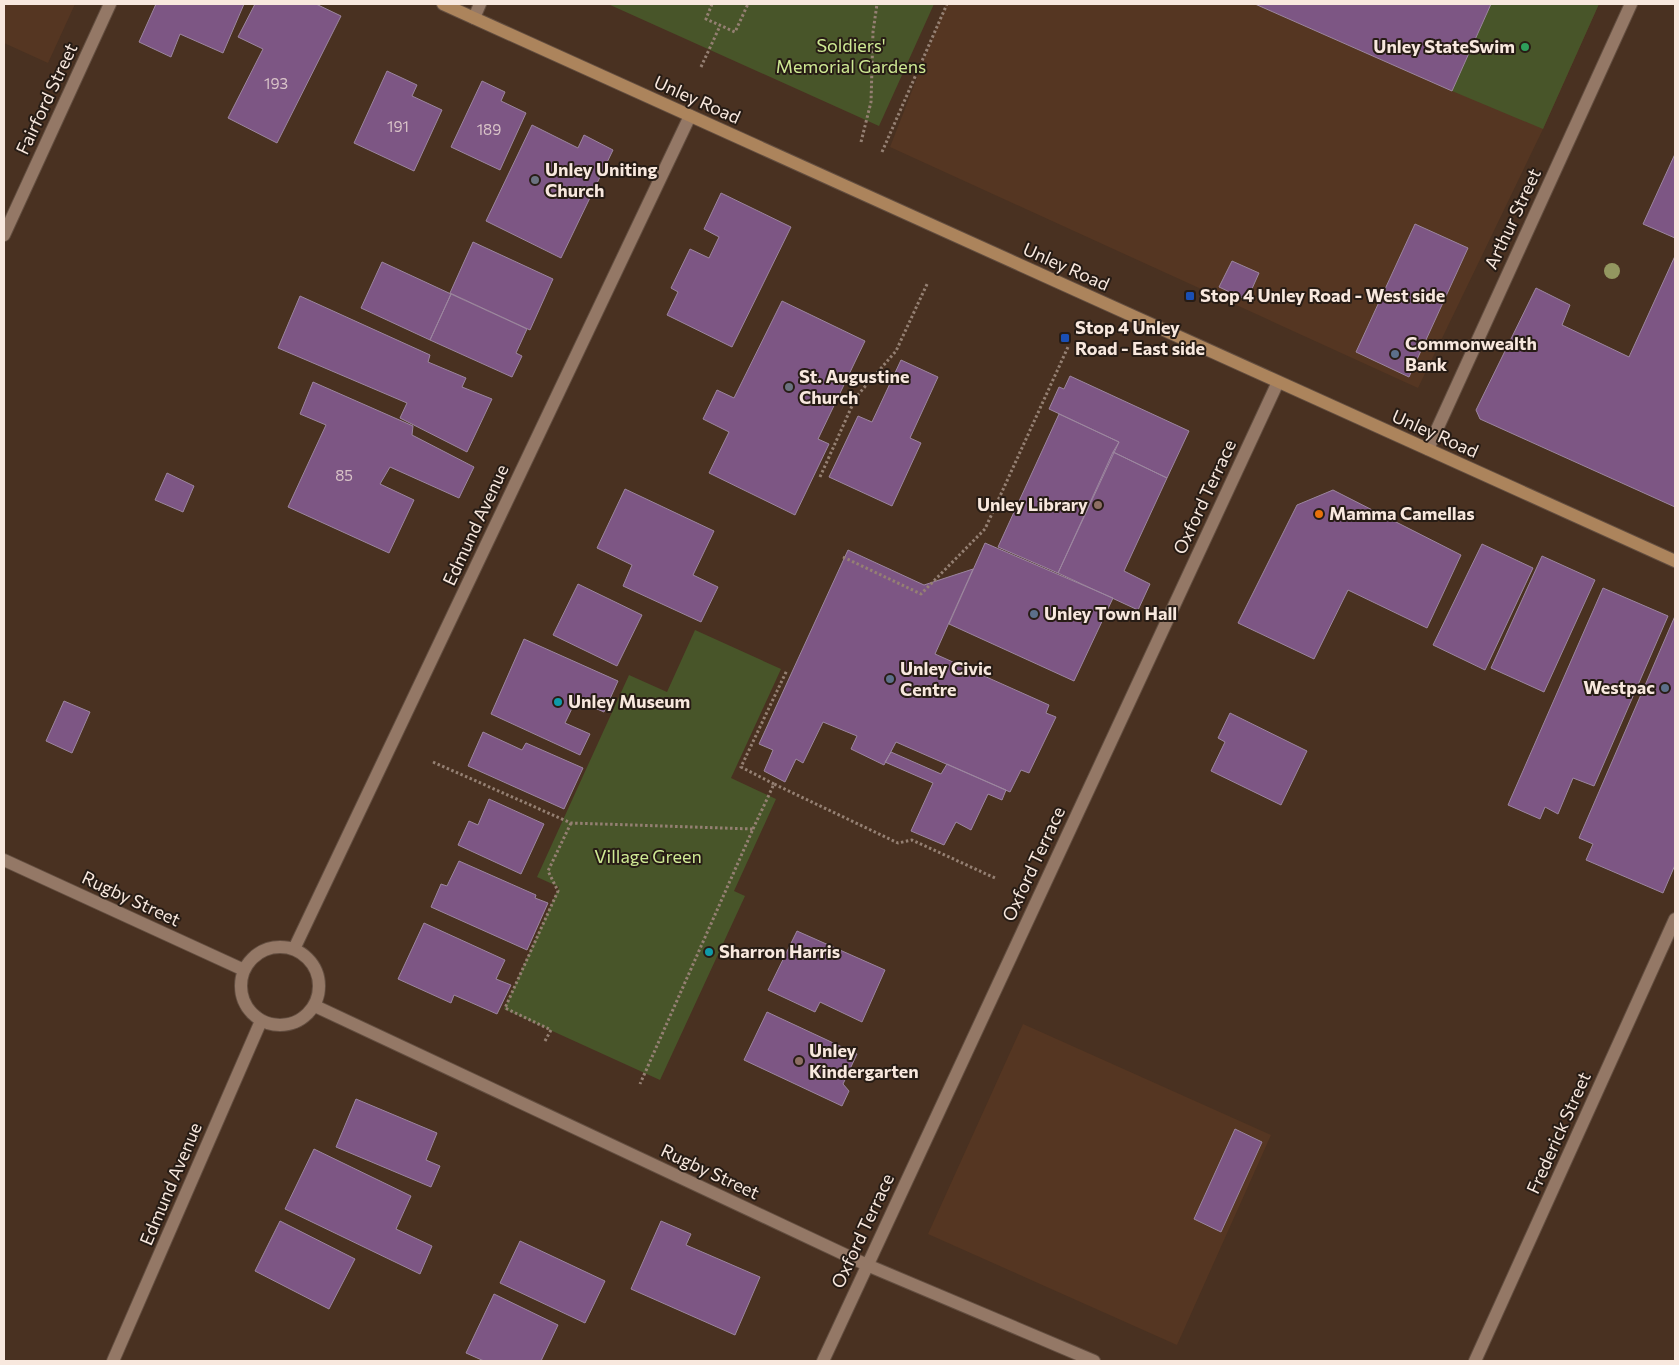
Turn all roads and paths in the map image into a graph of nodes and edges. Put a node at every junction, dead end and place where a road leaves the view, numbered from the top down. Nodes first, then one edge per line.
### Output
1 (110, 4) edge
2 (443, 4) edge
3 (480, 4) edge
4 (712, 4) edge
5 (748, 4) edge
6 (877, 4) edge
7 (947, 4) edge
8 (1631, 4) edge
9 (474, 18) junction
10 (720, 26) junction
11 (701, 67) dead end
12 (690, 116) junction
13 (861, 142) dead end
14 (882, 152) dead end
15 (4, 235) edge
16 (928, 282) dead end
17 (1068, 347) dead end
18 (1278, 382) junction
19 (1428, 449) junction
20 (820, 477) dead end
21 (843, 557) dead end
22 (1675, 561) edge
23 (787, 670) dead end
24 (433, 762) dead end
25 (774, 784) junction
26 (571, 823) junction
27 (753, 829) junction
28 (4, 860) edge
29 (995, 878) dead end
30 (1675, 919) edge
31 (294, 949) junction
32 (244, 970) junction
33 (315, 1006) junction
34 (261, 1021) junction
35 (545, 1041) dead end
36 (640, 1084) dead end
37 (867, 1265) junction
38 (114, 1361) edge
39 (823, 1361) edge
40 (1094, 1361) edge
41 (1476, 1361) edge

1 - 15 street, Fairford Street
2 - 9 main road, Unley Road
3 - 9 street
4 - 10 path
5 - 10 path
6 - 13 path
7 - 14 path
8 - 19 street, Arthur Street
9 - 12 main road, Unley Road
10 - 11 path
12 - 18 main road, Unley Road
12 - 31 street, Edmund Avenue
16 - 20 path
17 - 21 path
18 - 19 main road, Unley Road
18 - 37 street, Oxford Terrace
19 - 22 main road, Unley Road
23 - 25 path
24 - 26 path
25 - 27 path
25 - 29 path
26 - 27 path
26 - 35 path
27 - 36 path
28 - 32 street, Rugby Street
30 - 41 street, Frederick Street
31 - 32 street
31 - 33 street
32 - 34 street
33 - 34 street
33 - 37 street, Rugby Street
34 - 38 street, Edmund Avenue
37 - 39 street, Oxford Terrace
37 - 40 street, Rugby Street

